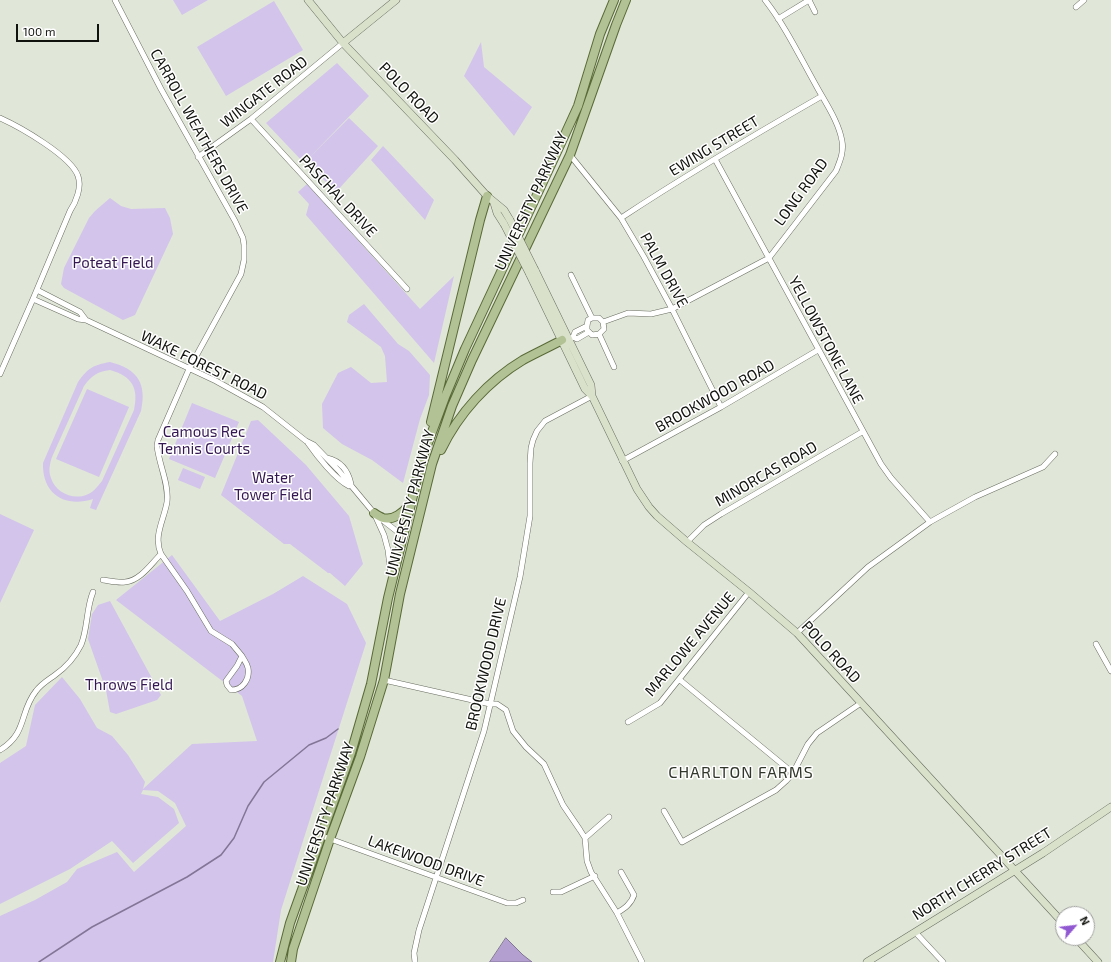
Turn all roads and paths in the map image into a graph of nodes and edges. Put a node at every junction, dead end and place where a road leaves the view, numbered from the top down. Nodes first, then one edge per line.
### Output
1 (115, 0) edge
2 (308, 0) edge
3 (396, 0) edge
4 (614, 0) edge
5 (626, 0) edge
6 (765, 0) edge
7 (1084, 0) edge
8 (1076, 7) dead end
9 (815, 12) dead end
10 (778, 19) junction
11 (343, 43) junction
12 (822, 96) junction
13 (0, 118) edge
14 (251, 119) junction
15 (570, 155) junction
16 (198, 157) junction
17 (715, 159) junction
18 (487, 196) junction
19 (621, 218) junction
20 (769, 258) junction
21 (532, 271) junction
22 (571, 276) dead end
23 (407, 289) dead end
24 (37, 290) junction
25 (33, 299) junction
26 (672, 309) junction
27 (592, 318) junction
28 (86, 320) junction
29 (603, 322) junction
30 (587, 326) junction
31 (589, 332) junction
32 (599, 334) junction
33 (568, 338) junction
34 (818, 350) junction
35 (614, 367) dead end
36 (189, 369) junction
37 (0, 374) edge
38 (592, 396) junction
39 (721, 407) junction
40 (862, 432) junction
41 (306, 441) junction
42 (1055, 454) dead end
43 (422, 459) junction
44 (622, 461) junction
45 (352, 487) junction
46 (426, 488) junction
47 (411, 503) junction
48 (374, 513) junction
49 (930, 522) junction
50 (402, 536) junction
51 (687, 542) junction
52 (161, 554) junction
53 (406, 572) junction
54 (103, 580) dead end
55 (391, 584) junction
56 (93, 592) dead end
57 (749, 592) junction
58 (797, 633) junction
59 (1096, 644) dead end
60 (242, 656) junction
61 (1111, 671) edge
62 (384, 680) junction
63 (680, 680) junction
64 (860, 703) junction
65 (490, 704) junction
66 (628, 722) dead end
67 (0, 750) edge
68 (793, 772) junction
69 (1111, 807) edge
70 (664, 811) dead end
71 (609, 817) dead end
72 (326, 838) junction
73 (585, 838) junction
74 (1014, 870) junction
75 (621, 872) dead end
76 (594, 876) junction
77 (436, 878) junction
78 (553, 892) dead end
79 (523, 900) dead end
80 (617, 913) junction
81 (1055, 914) edge
82 (916, 932) junction
83 (1083, 946) edge
84 (281, 961) edge
85 (290, 962) edge
86 (415, 962) edge
87 (642, 962) edge
88 (867, 962) edge
89 (943, 962) edge
90 (1098, 962) edge

1 - 16 street, CARROLL WEATHERS DRIVE
2 - 11 main road, POLO ROAD
3 - 11 main road
4 - 43 main road, UNIVERSITY PARKWAY
5 - 15 main road, UNIVERSITY PARKWAY
6 - 10 street, LONG ROAD
7 - 8 street
9 - 10 street
10 - 12 street, LONG ROAD
11 - 14 street, WINGATE ROAD
11 - 18 main road, POLO ROAD
12 - 17 street, EWING STREET
12 - 20 street, LONG ROAD
13 - 24 street
14 - 16 street, WINGATE ROAD
14 - 23 street, PASCHAL DRIVE
15 - 19 street, PALM DRIVE
15 - 46 main road, UNIVERSITY PARKWAY
16 - 36 street, CARROLL WEATHERS DRIVE
17 - 19 street, EWING STREET
17 - 20 street, YELLOWSTONE LANE
18 - 21 main road, POLO ROAD, bridge
18 - 43 main road
19 - 26 street, PALM DRIVE
20 - 26 street, LONG ROAD
20 - 34 street, YELLOWSTONE LANE
21 - 33 main road, POLO ROAD
21 - 33 main road, POLO ROAD
22 - 27 street
24 - 25 street
24 - 28 street, WAKE FOREST ROAD
25 - 28 street, WAKE FOREST ROAD
25 - 37 street
26 - 29 street, LONG ROAD
26 - 39 street, PALM DRIVE
27 - 29 street
27 - 30 street
28 - 36 street, WAKE FOREST ROAD
29 - 32 street
30 - 31 street
30 - 33 street
31 - 32 street
31 - 33 street
32 - 35 street
33 - 38 main road, POLO ROAD
33 - 46 main road
34 - 39 street, BROOKWOOD ROAD
34 - 40 street, YELLOWSTONE LANE
36 - 41 street, WAKE FOREST ROAD
36 - 52 street
38 - 44 main road, POLO ROAD
38 - 65 street, BROOKWOOD DRIVE
39 - 44 street, BROOKWOOD ROAD
40 - 49 street, YELLOWSTONE LANE
40 - 51 street, MINORCAS ROAD
41 - 45 street, WAKE FOREST ROAD
41 - 45 street, WAKE FOREST ROAD
42 - 49 street
43 - 47 main road, UNIVERSITY PARKWAY
44 - 51 main road, POLO ROAD
45 - 48 street, WAKE FOREST ROAD
46 - 53 main road, UNIVERSITY PARKWAY
47 - 48 main road
47 - 50 main road, UNIVERSITY PARKWAY
48 - 50 street, WAKE FOREST ROAD
48 - 55 street, WAKE FOREST ROAD
49 - 58 street
50 - 53 main road
50 - 55 main road, UNIVERSITY PARKWAY
51 - 57 main road, POLO ROAD
52 - 54 street
52 - 60 street
53 - 62 main road, UNIVERSITY PARKWAY
55 - 72 main road, UNIVERSITY PARKWAY
56 - 67 street
57 - 58 main road, POLO ROAD
57 - 63 street, MARLOWE AVENUE
58 - 64 main road, POLO ROAD
59 - 61 street
60 - 60 street
62 - 65 street
62 - 72 main road, UNIVERSITY PARKWAY
63 - 66 street, MARLOWE AVENUE
63 - 68 street
64 - 68 street
64 - 74 main road, POLO ROAD
65 - 73 street
65 - 77 street, BROOKWOOD DRIVE
68 - 70 street
69 - 74 main road, NORTH CHERRY STREET
71 - 73 street
72 - 77 street, LAKEWOOD DRIVE
72 - 84 main road, UNIVERSITY PARKWAY
72 - 85 main road, UNIVERSITY PARKWAY
73 - 76 street
74 - 81 main road, POLO ROAD
74 - 82 main road, NORTH CHERRY STREET
75 - 80 street
76 - 78 street
76 - 80 street
77 - 79 street, LAKEWOOD DRIVE
77 - 86 street, BROOKWOOD DRIVE
80 - 87 street
82 - 88 main road, NORTH CHERRY STREET
82 - 89 street
83 - 90 main road

